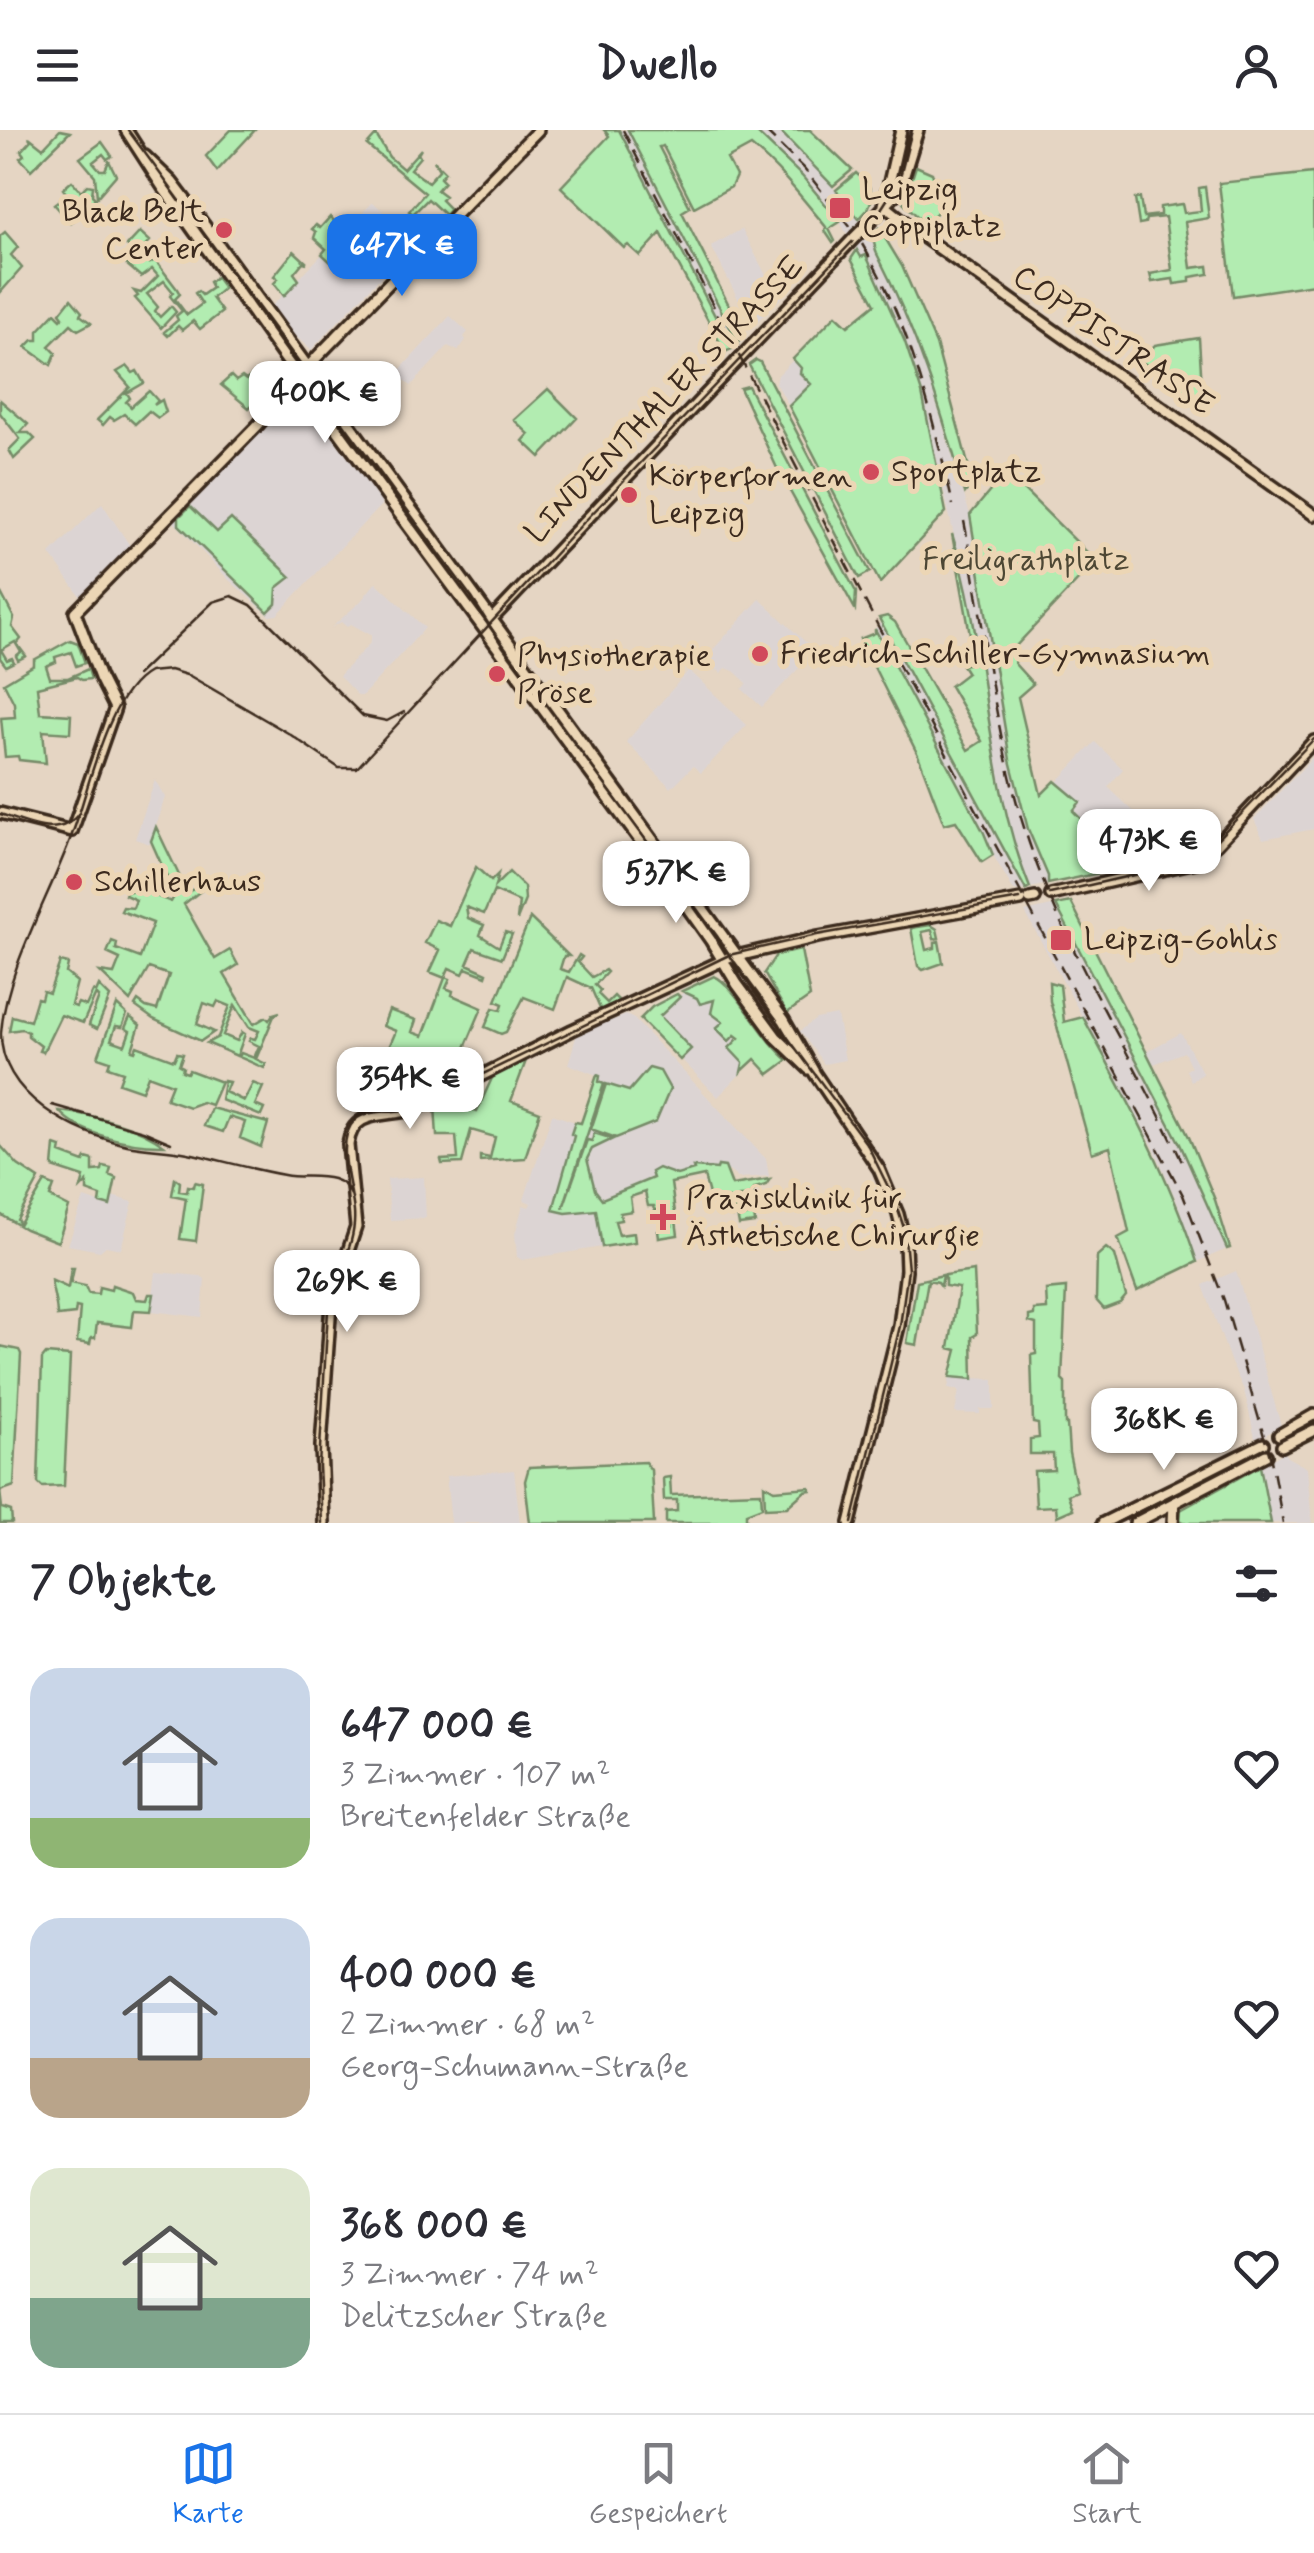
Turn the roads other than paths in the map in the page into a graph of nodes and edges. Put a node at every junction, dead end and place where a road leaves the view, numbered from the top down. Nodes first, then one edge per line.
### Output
1 (126, 130) edge
2 (538, 130) edge
3 (901, 130) edge
4 (918, 130) edge
5 (145, 156) junction
6 (884, 205) junction
7 (308, 369) junction
8 (301, 379) junction
9 (1314, 515) edge
10 (492, 619) junction
11 (482, 629) junction
12 (1314, 741) edge
13 (0, 812) edge
14 (1051, 895) dead end
15 (1029, 899) dead end
16 (736, 956) junction
17 (722, 960) junction
18 (815, 1074) junction
19 (1314, 1415) edge
20 (1314, 1430) edge
21 (1174, 1504) junction
22 (1128, 1512) junction
23 (1140, 1521) edge
24 (324, 1523) edge
25 (850, 1523) edge
26 (1103, 1523) edge
27 (1158, 1523) edge
28 (1174, 1523) edge

1 - 5 main road
2 - 7 main road
3 - 6 main road
4 - 6 main road, LINDENTHALER STRASSE
5 - 7 main road
5 - 8 main road
6 - 9 main road, COPPISTRASSE
6 - 10 main road, LINDENTHALER STRASSE, bridge
7 - 8 main road
7 - 10 main road
8 - 11 main road
8 - 13 main road
10 - 11 main road, LINDENTHALER STRASSE
10 - 16 main road
11 - 17 main road
12 - 14 main road
15 - 16 main road
16 - 17 main road
16 - 18 main road
17 - 18 main road
17 - 24 main road
18 - 25 main road
19 - 20 main road
21 - 22 main road
21 - 23 main road
21 - 28 main road
22 - 23 main road
22 - 26 main road
23 - 27 main road

